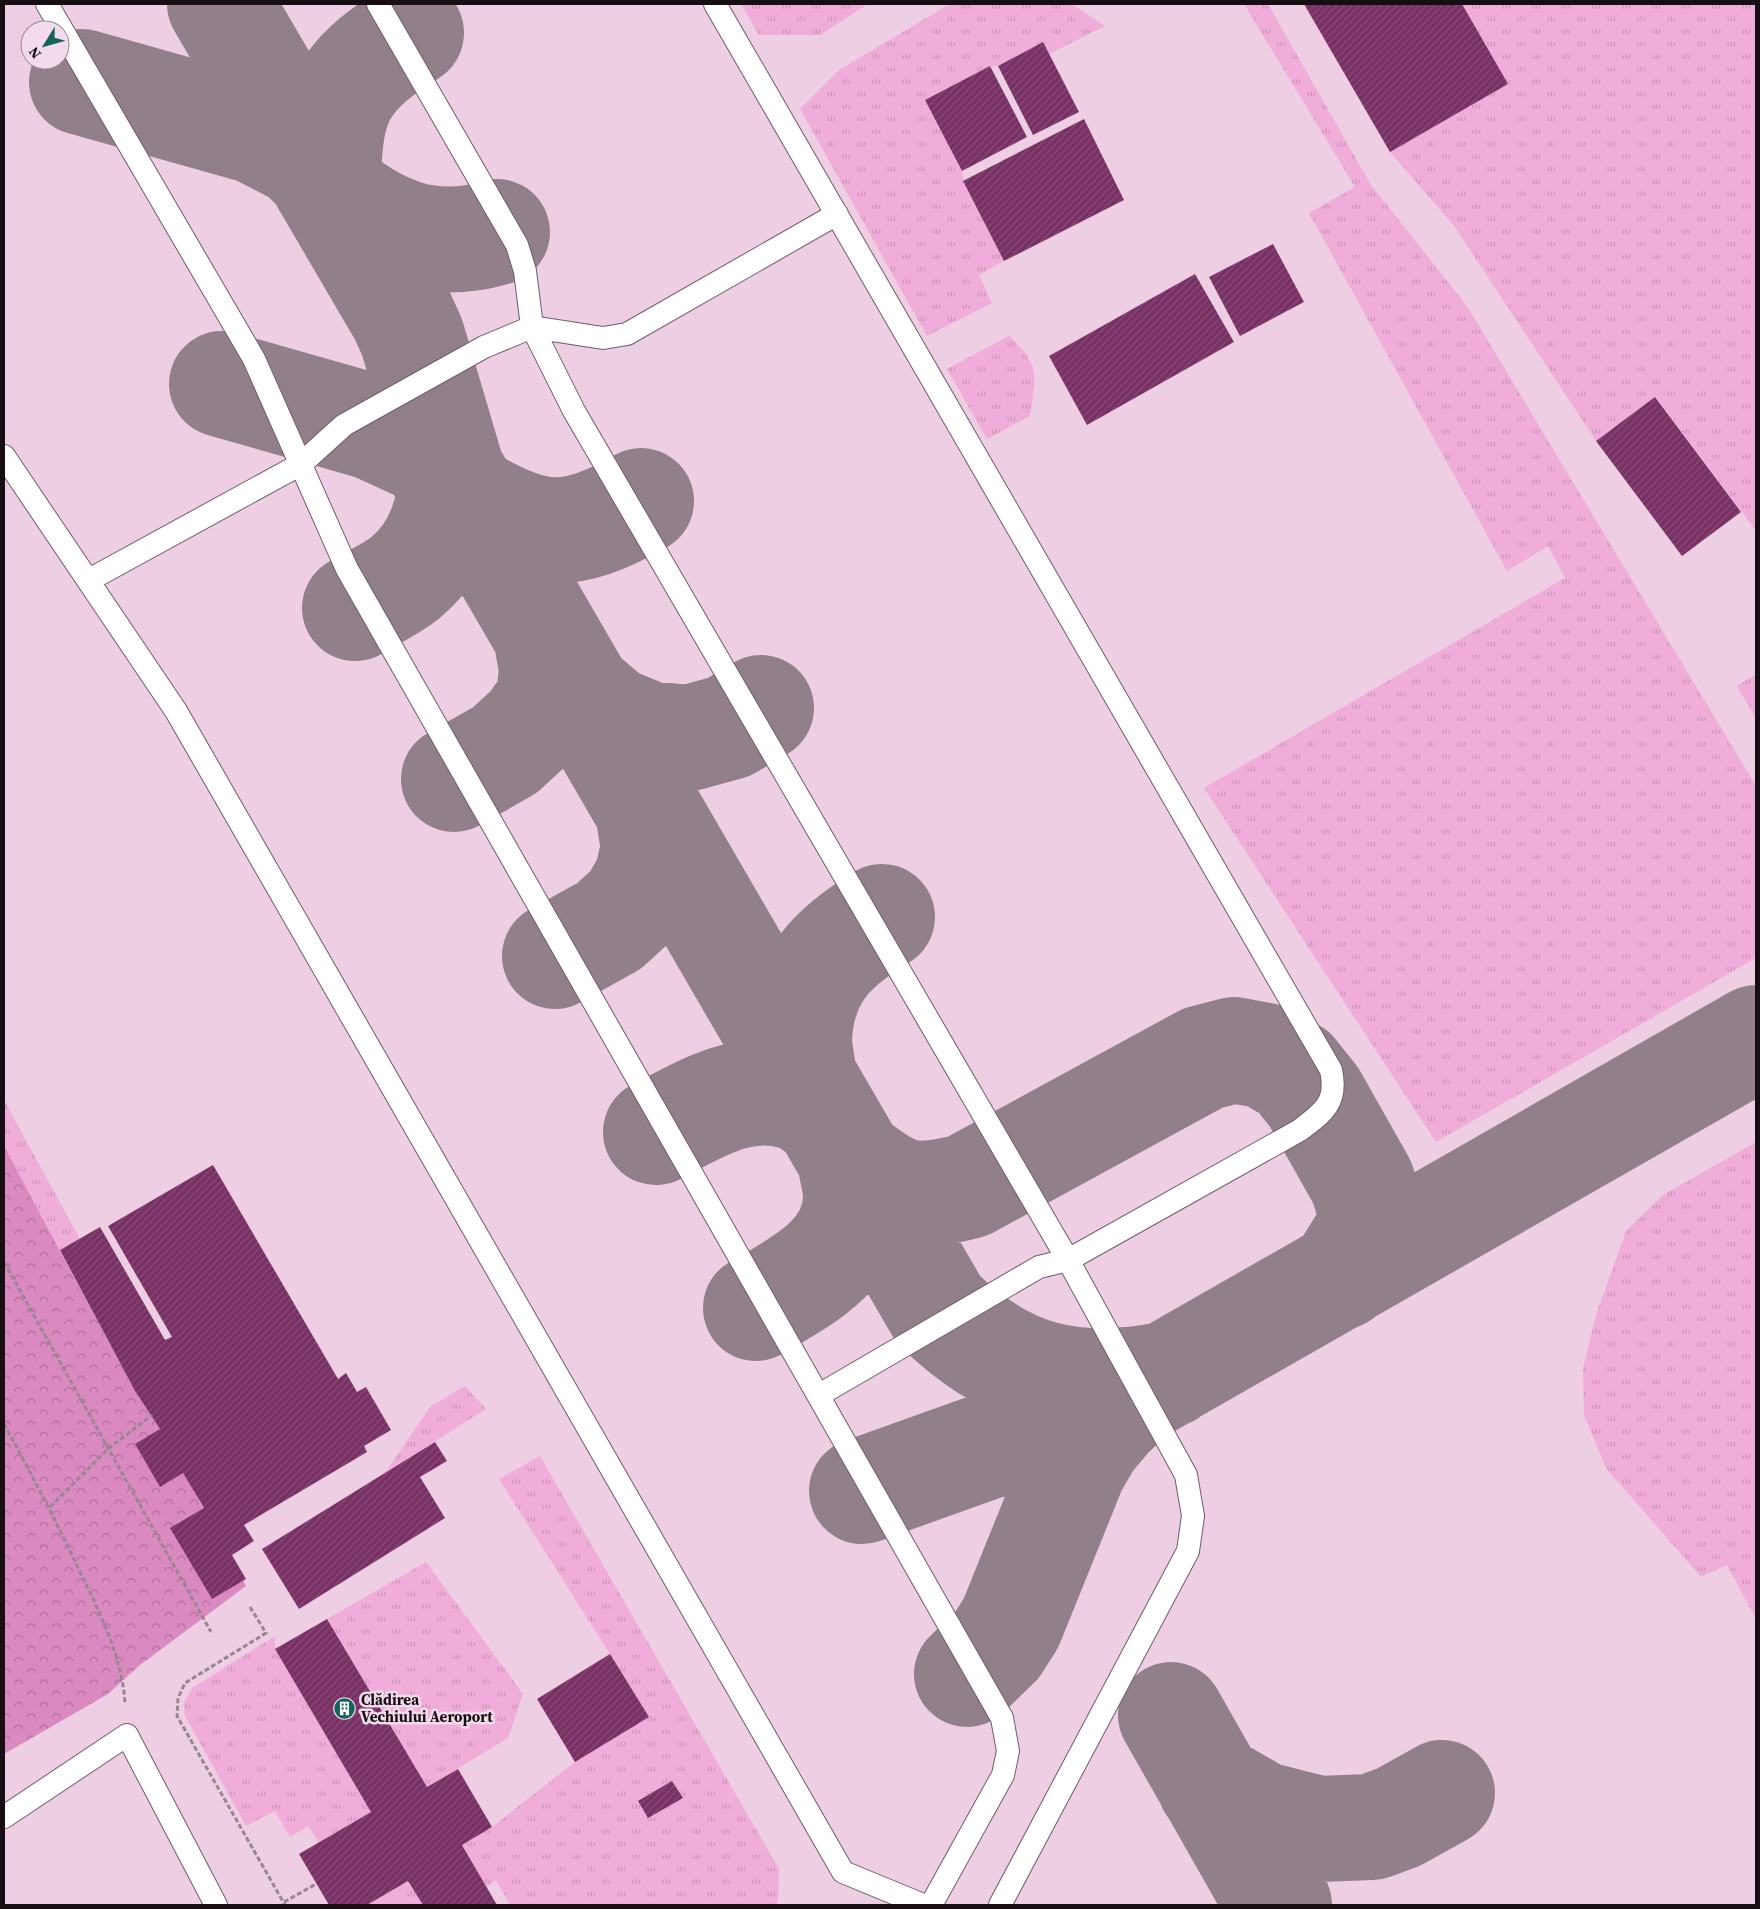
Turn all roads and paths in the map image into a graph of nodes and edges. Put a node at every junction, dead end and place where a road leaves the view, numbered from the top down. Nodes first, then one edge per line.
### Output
1 (47, 4) edge
2 (378, 4) edge
3 (715, 4) edge
4 (836, 214) junction
5 (532, 327) junction
6 (4, 456) edge
7 (301, 464) junction
8 (89, 580) junction
9 (1068, 1260) junction
10 (4, 1262) edge
11 (819, 1395) junction
12 (152, 1415) dead end
13 (4, 1424) edge
14 (108, 1449) junction
15 (50, 1507) junction
16 (250, 1607) dead end
17 (211, 1632) dead end
18 (127, 1735) junction
19 (4, 1817) edge
20 (316, 1884) dead end
21 (285, 1904) edge
22 (216, 1905) edge
23 (923, 1905) edge
24 (931, 1905) edge
25 (1000, 1905) edge

1 - 7 lane
2 - 5 lane
3 - 4 lane
4 - 5 lane
4 - 9 lane
5 - 7 lane
5 - 9 lane
6 - 8 lane
7 - 8 lane
7 - 11 lane
8 - 23 lane
9 - 11 lane
9 - 25 lane
10 - 14 path
11 - 24 lane
12 - 14 path
13 - 15 path
14 - 15 path
14 - 17 path
15 - 18 path
16 - 21 path
18 - 19 lane
18 - 22 lane
20 - 21 path

